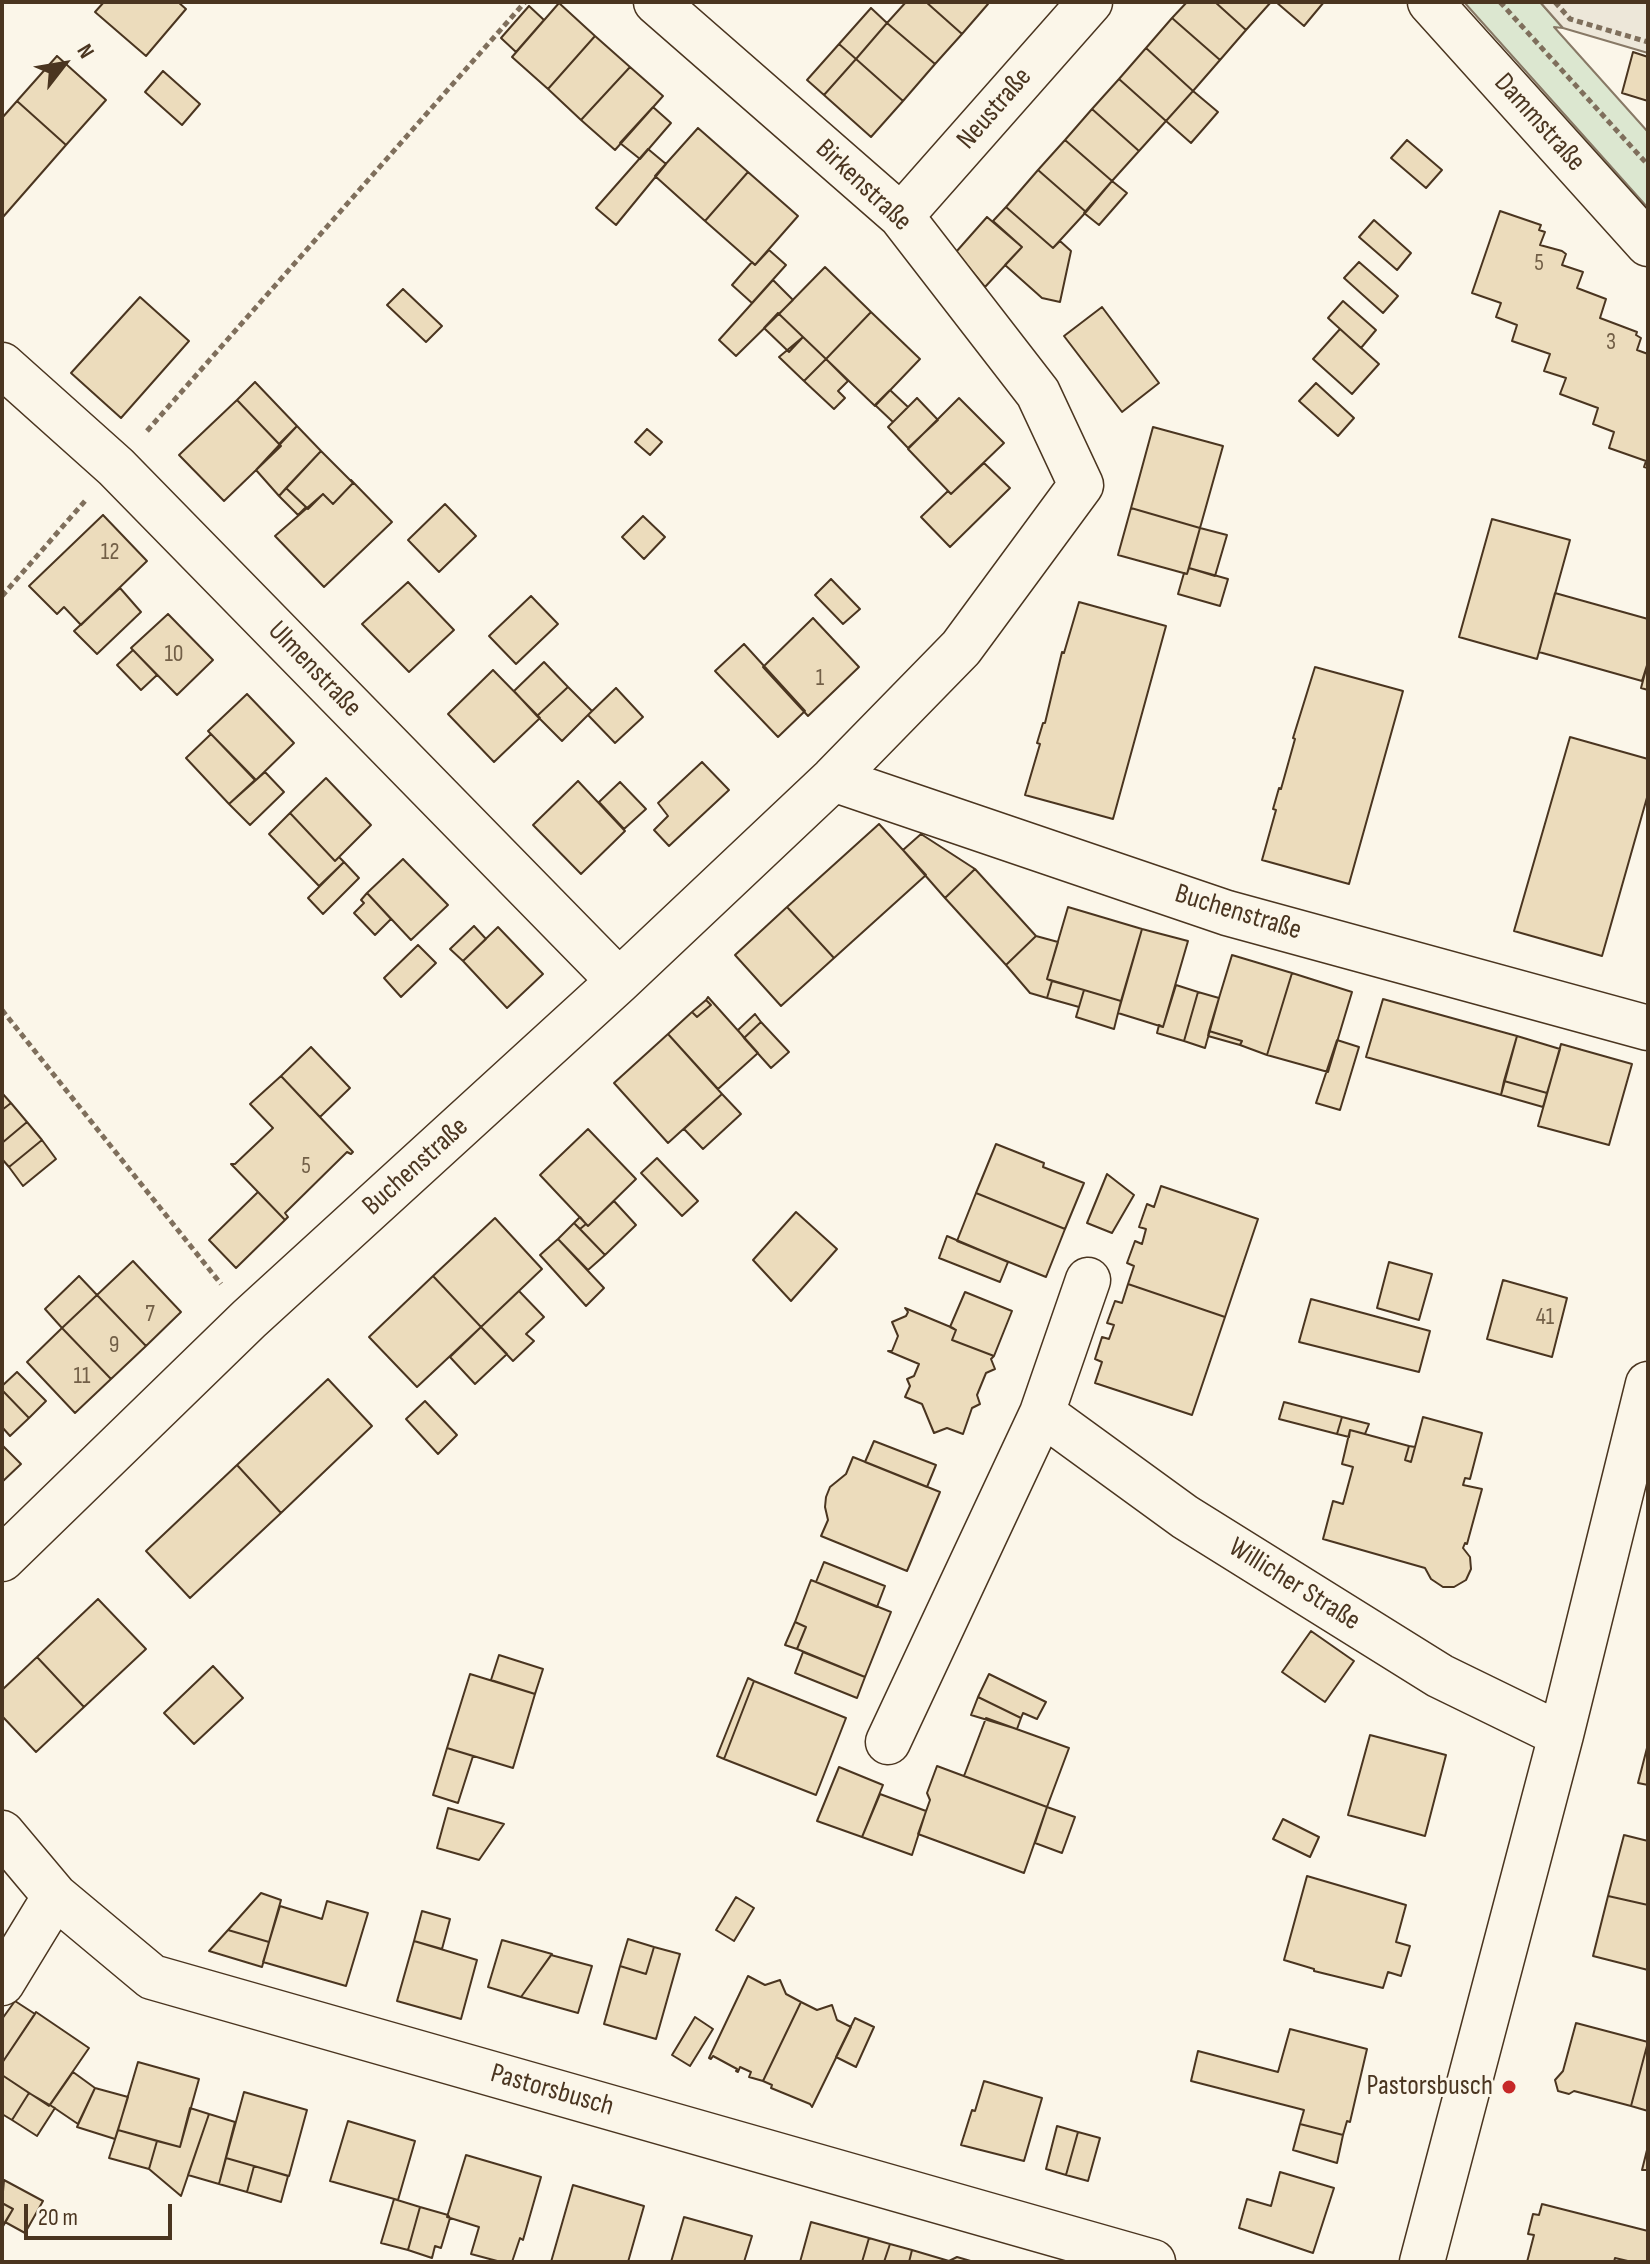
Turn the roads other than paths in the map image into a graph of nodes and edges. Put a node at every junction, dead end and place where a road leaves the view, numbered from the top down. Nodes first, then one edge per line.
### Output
1 (656, 2) edge
2 (1090, 2) edge
3 (1430, 2) edge
4 (901, 216) junction
5 (1648, 244) edge
6 (2, 365) edge
7 (1081, 485) joint
8 (833, 779) junction
9 (619, 981) junction
10 (1648, 1028) edge
11 (1088, 1280) dead end
12 (1648, 1384) edge
13 (1042, 1413) junction
14 (2, 1559) edge
15 (1561, 1735) junction
16 (888, 1742) dead end
17 (2, 1833) edge
18 (55, 1896) junction
19 (2, 1983) edge
20 (1153, 2262) edge
21 (1422, 2262) edge

1 - 4 street, Birkenstraße
2 - 4 street, Neustraße
3 - 5 street, Dammstraße
4 - 7 street, Birkenstraße
6 - 9 street, Ulmenstraße
7 - 8 street, Buchenstraße
8 - 9 street, Buchenstraße
8 - 10 street, Buchenstraße
9 - 14 street, Buchenstraße
11 - 13 street
12 - 15 street
13 - 15 street, Willicher Straße
13 - 16 street
15 - 21 street
17 - 18 street, Pastorsbusch
18 - 19 street
18 - 20 street, Pastorsbusch

